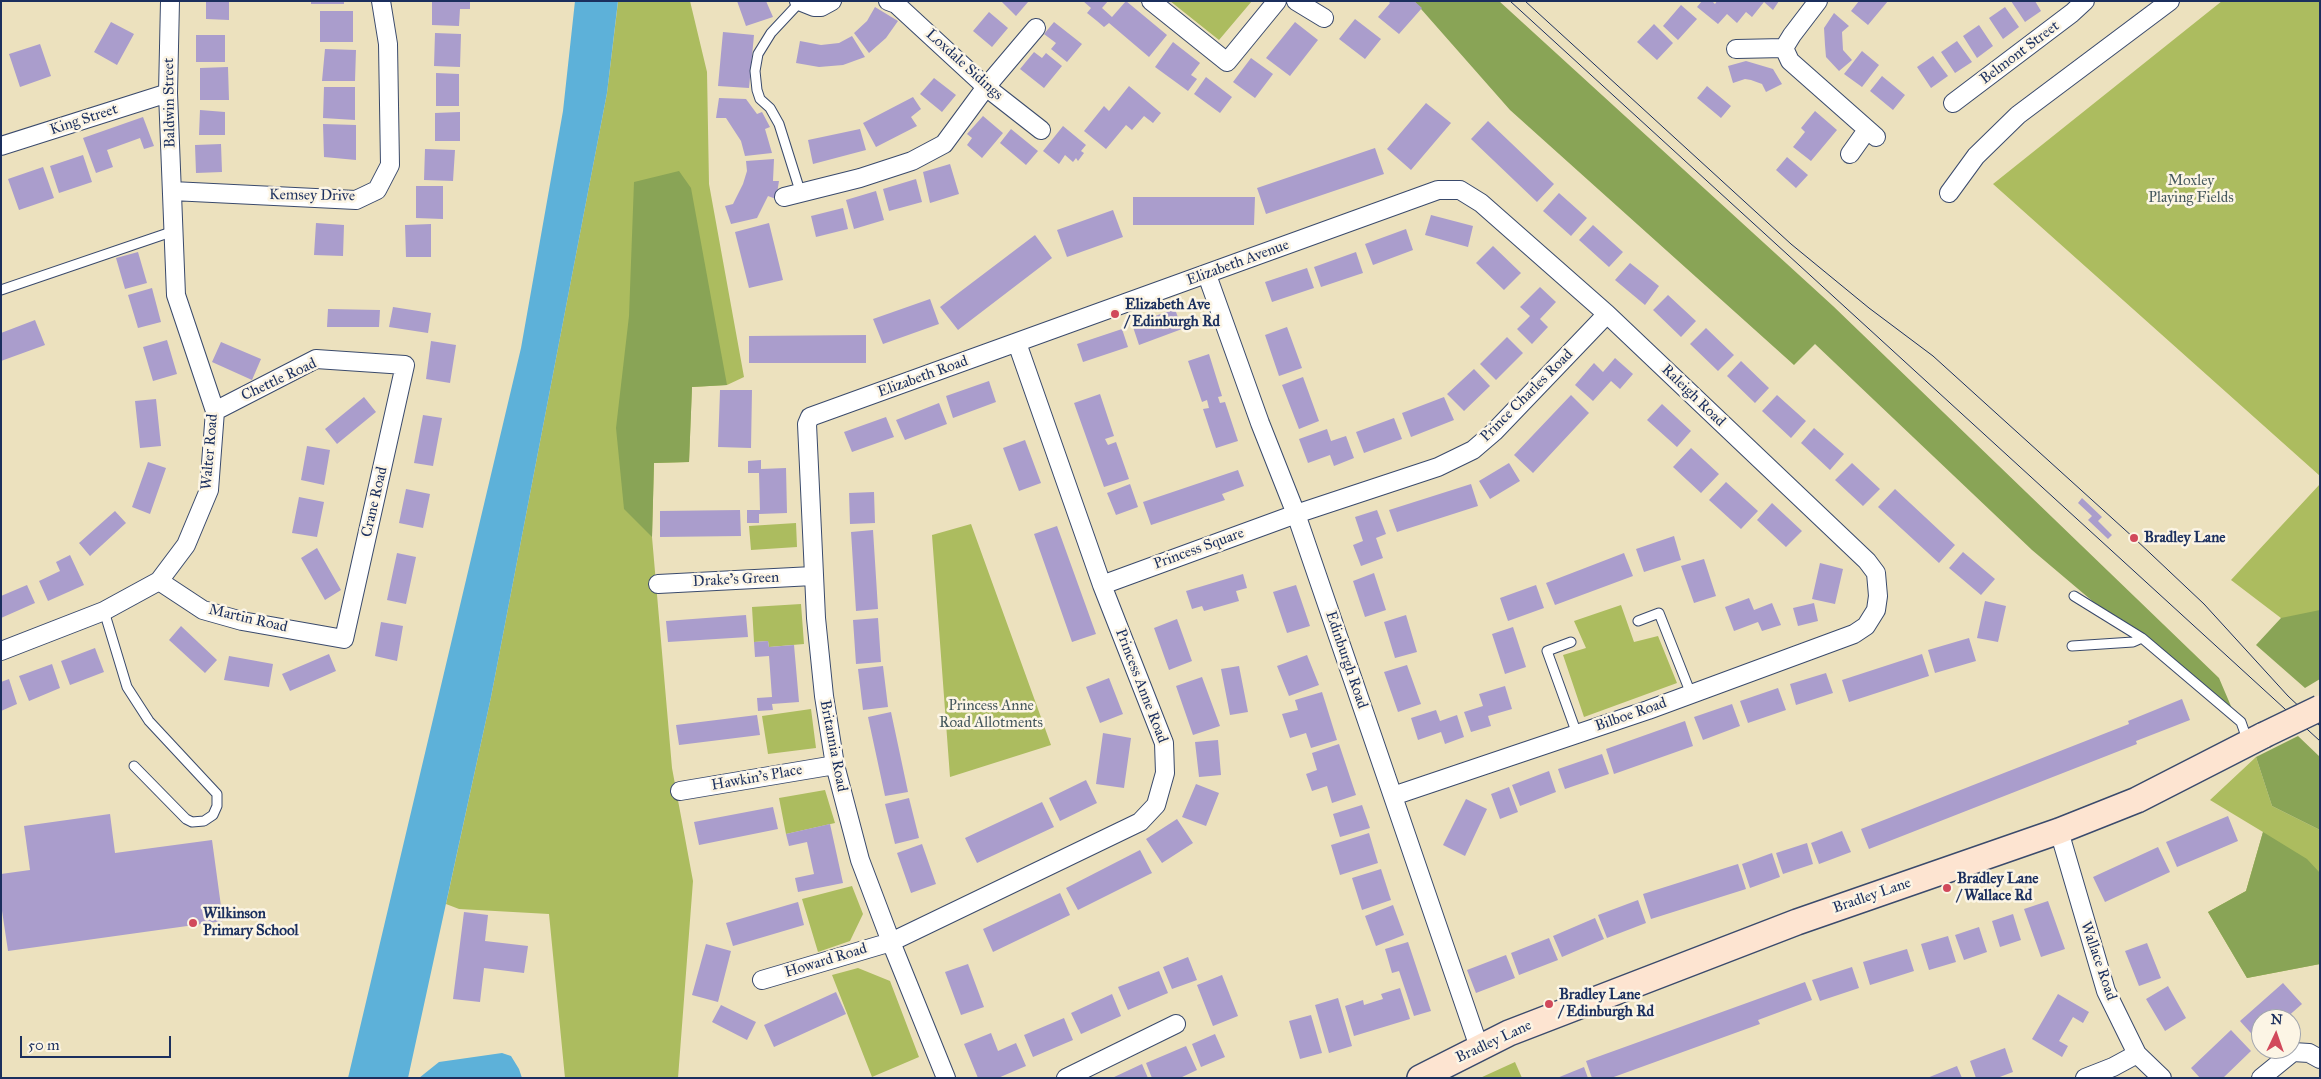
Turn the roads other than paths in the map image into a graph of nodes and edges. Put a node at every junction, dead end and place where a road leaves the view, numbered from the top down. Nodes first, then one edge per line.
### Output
1 (170, 1) edge
2 (381, 1) edge
3 (832, 1) edge
4 (888, 1) edge
5 (1151, 1) edge
6 (1277, 1) edge
7 (1296, 1) edge
8 (1818, 1) edge
9 (2085, 1) edge
10 (2170, 1) edge
11 (800, 2) edge
12 (1324, 18) dead end
13 (1036, 28) dead end
14 (1784, 48) junction
15 (1736, 49) dead end
16 (986, 87) junction
17 (168, 93) junction
18 (1953, 103) dead end
19 (1041, 130) dead end
20 (1, 146) edge
21 (1850, 154) dead end
22 (1460, 190) joint
23 (1950, 193) dead end
24 (792, 196) joint
25 (173, 197) junction
26 (174, 230) junction
27 (1207, 274) junction
28 (1, 290) edge
29 (1608, 314) junction
30 (1017, 343) junction
31 (406, 365) joint
32 (829, 410) joint
33 (215, 411) junction
34 (1296, 514) junction
35 (813, 576) junction
36 (159, 580) junction
37 (658, 584) dead end
38 (1102, 585) junction
39 (2074, 596) dead end
40 (104, 611) junction
41 (1638, 621) dead end
42 (1866, 626) joint
43 (2142, 638) junction
44 (344, 639) joint
45 (1571, 642) dead end
46 (2072, 646) dead end
47 (1, 651) edge
48 (1691, 694) junction
49 (2320, 708) edge
50 (1577, 734) junction
51 (2256, 740) junction
52 (834, 765) junction
53 (134, 766) dead end
54 (680, 791) dead end
55 (1394, 796) junction
56 (2059, 831) junction
57 (891, 942) junction
58 (762, 980) dead end
59 (1176, 1024) dead end
60 (1479, 1048) junction
61 (2137, 1054) junction
62 (2320, 1059) edge
63 (946, 1078) edge
64 (1066, 1078) edge
65 (1420, 1078) edge
66 (2085, 1078) edge
67 (2162, 1078) edge
68 (2261, 1078) edge

1 - 17 street, Baldwin Street
2 - 25 street, Kemsey Drive
3 - 11 street
4 - 16 street, Loxdale Sidings
5 - 6 street
7 - 12 street
8 - 14 street
9 - 18 street, Belmont Street
10 - 23 street
11 - 24 lane
13 - 16 street
14 - 15 street
14 - 21 street
16 - 19 street, Loxdale Sidings
16 - 24 street
17 - 20 street, King Street
17 - 25 street, Baldwin Street
22 - 27 street, Elizabeth Avenue
22 - 29 street, Raleigh Road
25 - 26 street, Walter Road
26 - 28 lane
26 - 33 street, Walter Road
27 - 30 street, Elizabeth Avenue
27 - 34 street, Edinburgh Road
29 - 34 street, Prince Charles Road
29 - 42 street, Raleigh Road
30 - 32 street, Elizabeth Road
30 - 38 street, Princess Anne Road
31 - 33 street, Chettle Road
31 - 44 street, Crane Road
32 - 35 street, Britannia Road
33 - 36 street, Walter Road
34 - 38 street, Princess Square
34 - 55 street, Edinburgh Road
35 - 37 street, Drake's Green
35 - 52 street, Britannia Road
36 - 40 street, Walter Road
36 - 44 street, Martin Road
38 - 57 street, Princess Anne Road
39 - 43 lane
40 - 47 street, Walter Road
40 - 53 lane
41 - 48 lane
42 - 48 street, Bilboe Road
43 - 46 lane
43 - 51 lane
45 - 50 lane
48 - 50 street, Bilboe Road
49 - 51 street, Bradley Lane, bridge
50 - 55 street, Bilboe Road
51 - 56 street, Bradley Lane
52 - 54 street, Hawkin's Place
52 - 57 street, Britannia Road
55 - 60 street, Edinburgh Road
56 - 60 street, Bradley Lane
56 - 61 street, Wallace Road
57 - 58 street, Howard Road
57 - 63 street, Britannia Road
59 - 64 street
60 - 65 street, Bradley Lane
61 - 66 street
61 - 67 street, Wallace Road
62 - 68 street

